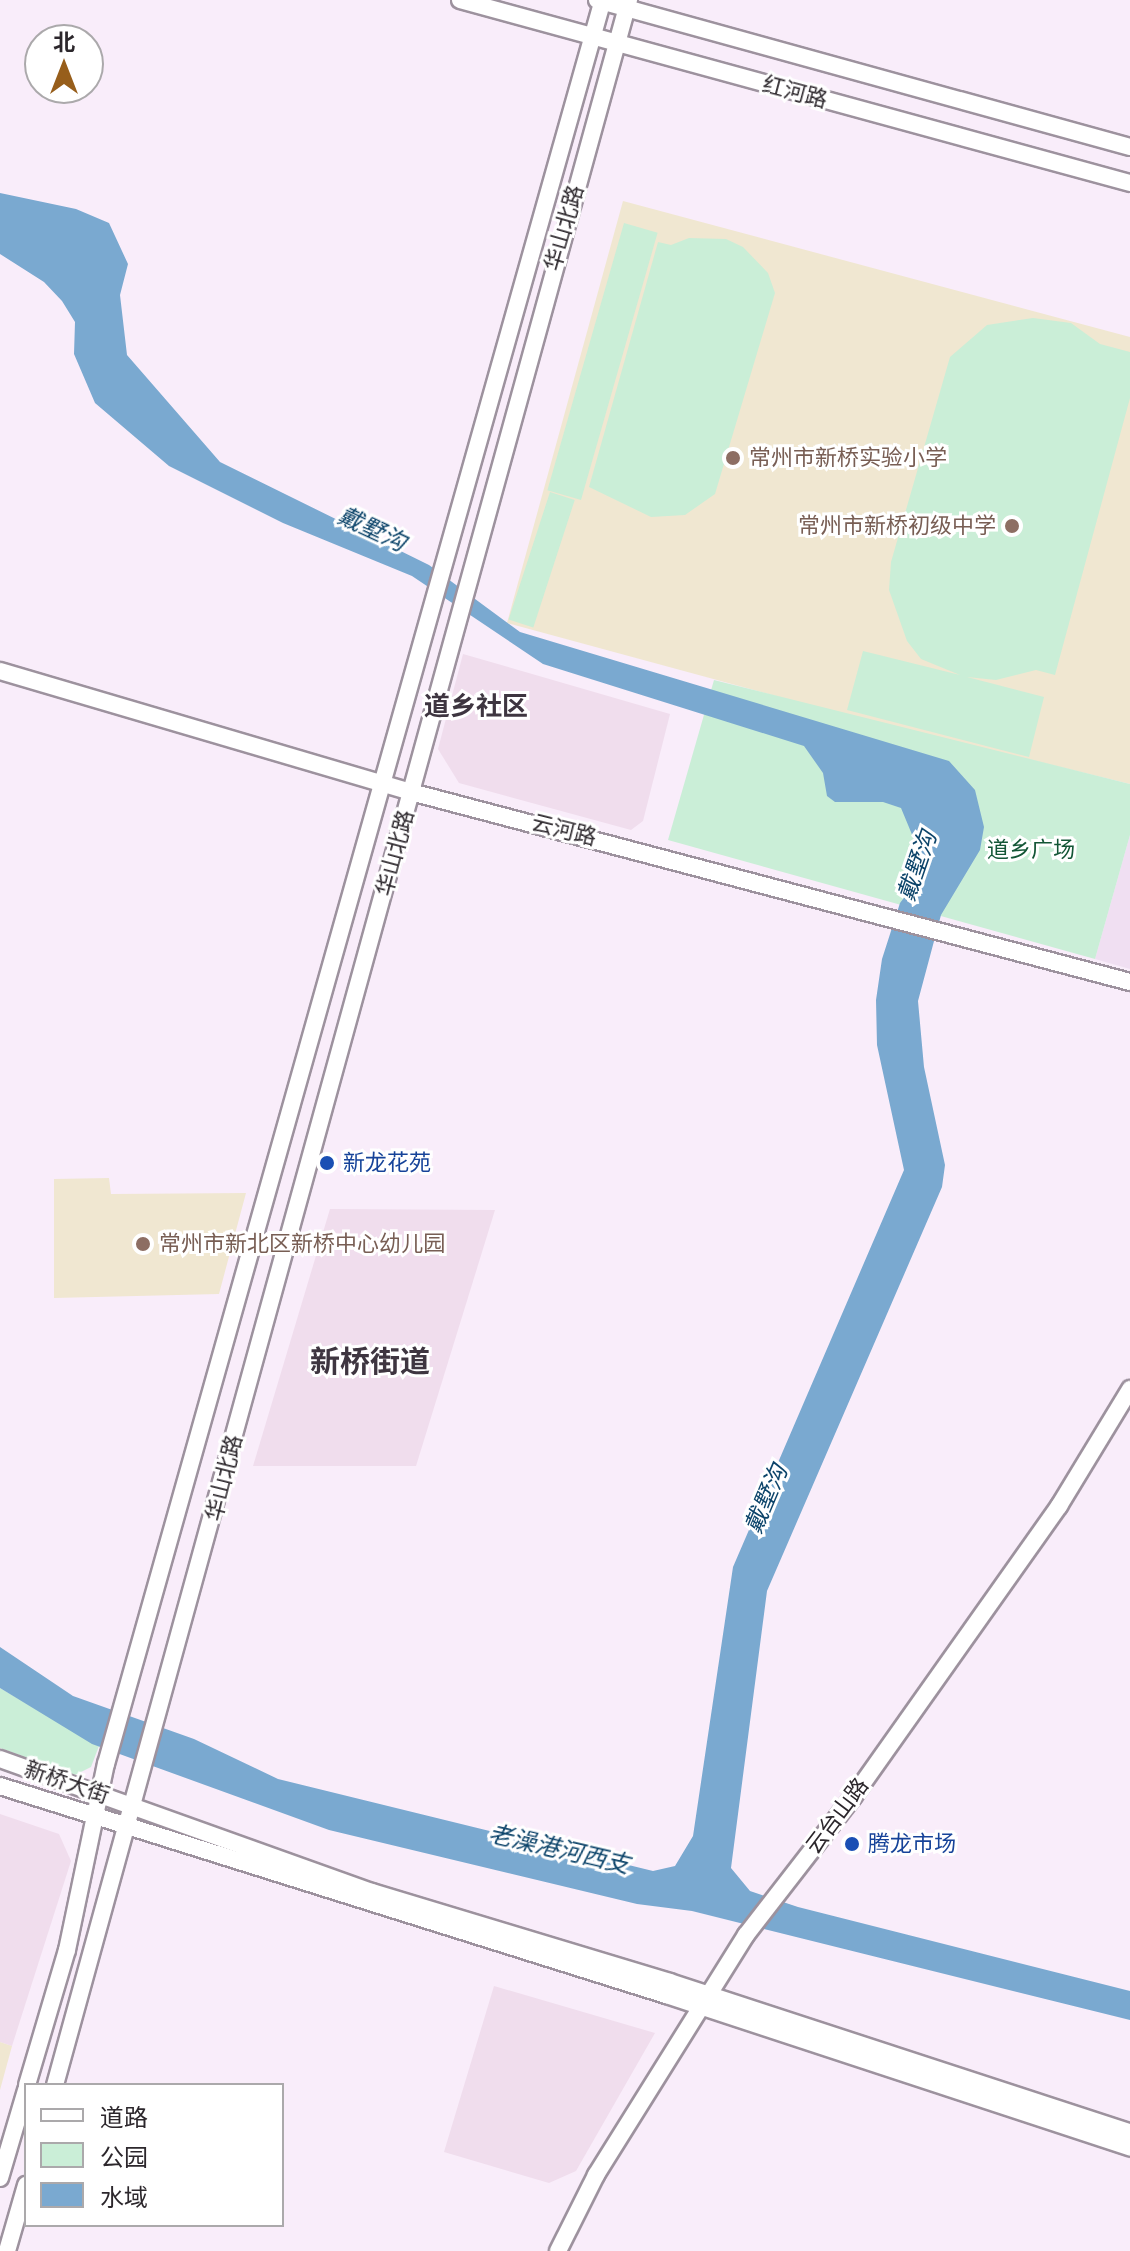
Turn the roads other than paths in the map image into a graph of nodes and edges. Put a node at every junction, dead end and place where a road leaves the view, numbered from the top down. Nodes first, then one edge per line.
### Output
1 (460, 0) edge
2 (601, 1) edge
3 (627, 4) edge
4 (591, 36) junction
5 (615, 43) junction
6 (1130, 147) edge
7 (1130, 183) edge
8 (0, 671) edge
9 (383, 784) junction
10 (411, 792) junction
11 (1130, 982) edge
12 (1130, 1389) edge
13 (0, 1759) edge
14 (0, 1786) edge
15 (99, 1794) junction
16 (134, 1805) junction
17 (94, 1820) junction
18 (129, 1829) junction
19 (704, 2000) junction
20 (28, 2083) edge
21 (56, 2083) edge
22 (24, 2097) edge
23 (1130, 2132) edge
24 (1130, 2148) edge
25 (0, 2178) edge
26 (24, 2192) edge
27 (7, 2251) edge
28 (558, 2251) edge

1 - 4 street, 红河路
2 - 3 street, 红河路
2 - 4 street, 华山北路
3 - 5 street, 华山北路
3 - 6 street, 红河路
4 - 5 street, 红河路
4 - 9 street, 华山北路
5 - 7 street, 红河路
5 - 10 street, 华山北路
8 - 9 street, 云河路
9 - 10 street, 云河路
9 - 15 street, 华山北路
10 - 11 street, 云河路
10 - 16 street, 华山北路
12 - 19 street, 云台山路
13 - 15 street, 新桥大街
14 - 17 street, 新桥大街
15 - 16 street, 新桥大街
15 - 17 street
16 - 18 street
16 - 19 street, 新桥大街
17 - 18 street, 新桥大街
17 - 20 street
18 - 19 street, 新桥大街
18 - 21 street
19 - 23 street
19 - 24 street
19 - 28 street, 云台山路
22 - 25 street
26 - 27 street

